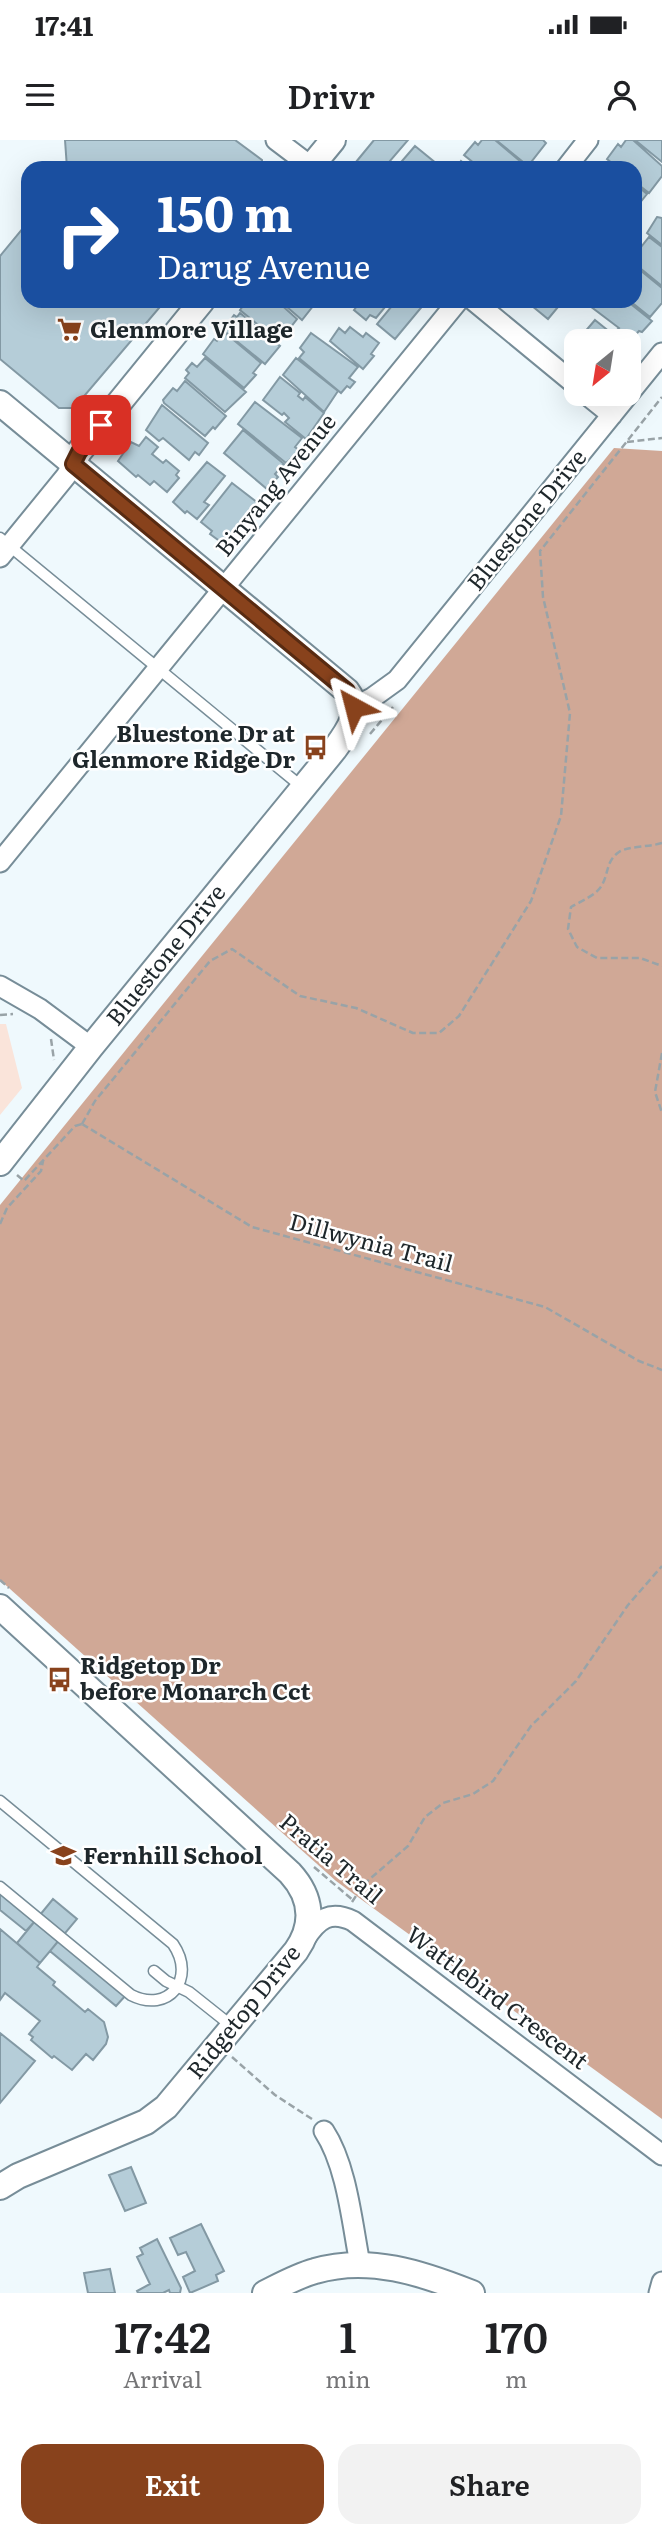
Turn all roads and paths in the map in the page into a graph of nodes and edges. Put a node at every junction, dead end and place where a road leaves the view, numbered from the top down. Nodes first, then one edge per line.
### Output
1 (276, 140) edge
2 (333, 140) edge
3 (588, 140) edge
4 (303, 161) edge
5 (316, 161) edge
6 (572, 161) edge
7 (196, 308) edge
8 (452, 308) edge
9 (482, 308) edge
10 (662, 353) edge
11 (564, 375) edge
12 (662, 397) edge
13 (0, 403) edge
14 (601, 406) edge
15 (612, 415) junction
16 (662, 438) edge
17 (626, 442) junction
18 (73, 464) junction
19 (3, 547) edge
20 (222, 590) junction
21 (158, 670) junction
22 (354, 707) junction
23 (303, 788) junction
24 (662, 843) edge
25 (0, 862) edge
26 (662, 966) edge
27 (0, 986) edge
28 (22, 1014) dead end
29 (0, 1015) edge
30 (50, 1034) dead end
31 (91, 1047) junction
32 (662, 1053) edge
33 (54, 1064) dead end
34 (662, 1113) edge
35 (82, 1124) junction
36 (44, 1159) junction
37 (8, 1169) edge
38 (0, 1224) edge
39 (662, 1370) edge
40 (662, 1566) edge
41 (0, 1580) edge
42 (5, 1598) edge
43 (0, 1801) edge
44 (306, 1860) dead end
45 (0, 1887) edge
46 (352, 1902) junction
47 (362, 1908) dead end
48 (301, 1944) junction
49 (154, 1971) dead end
50 (178, 1986) junction
51 (233, 2028) junction
52 (229, 2055) dead end
53 (324, 2132) joint
54 (662, 2155) edge
55 (0, 2187) edge
56 (360, 2264) junction
57 (662, 2282) edge
58 (265, 2293) edge
59 (472, 2293) edge
60 (659, 2293) edge

1 - 4 street
2 - 5 street
3 - 6 street
7 - 18 street
8 - 20 street, Binyang Avenue
9 - 11 street
10 - 15 street, Bluestone Drive
12 - 17 path
13 - 18 street
14 - 15 street
15 - 22 street, Bluestone Drive
16 - 17 path
17 - 35 path
18 - 19 street
18 - 20 street
19 - 21 lane
20 - 21 street, Binyang Avenue
20 - 22 street
21 - 23 lane
21 - 25 street, Binyang Avenue
22 - 23 street, Bluestone Drive
23 - 31 street, Bluestone Drive
24 - 26 path
27 - 31 street
28 - 29 path
30 - 33 path
31 - 37 street, Bluestone Drive
32 - 34 path
35 - 36 path
35 - 39 path, Dillwynia Trail
36 - 37 path
36 - 38 path
40 - 46 path
41 - 42 path
42 - 48 street, Ridgetop Drive
43 - 50 lane
44 - 46 path, Pratia Trail
45 - 50 lane
46 - 47 path, Pratia Trail
48 - 51 street, Ridgetop Drive
48 - 54 street, Wattlebird Crescent
49 - 50 lane
50 - 51 lane
51 - 55 street, Ridgetop Drive
52 - 53 path
53 - 56 street
56 - 58 street
56 - 59 street
57 - 60 street

